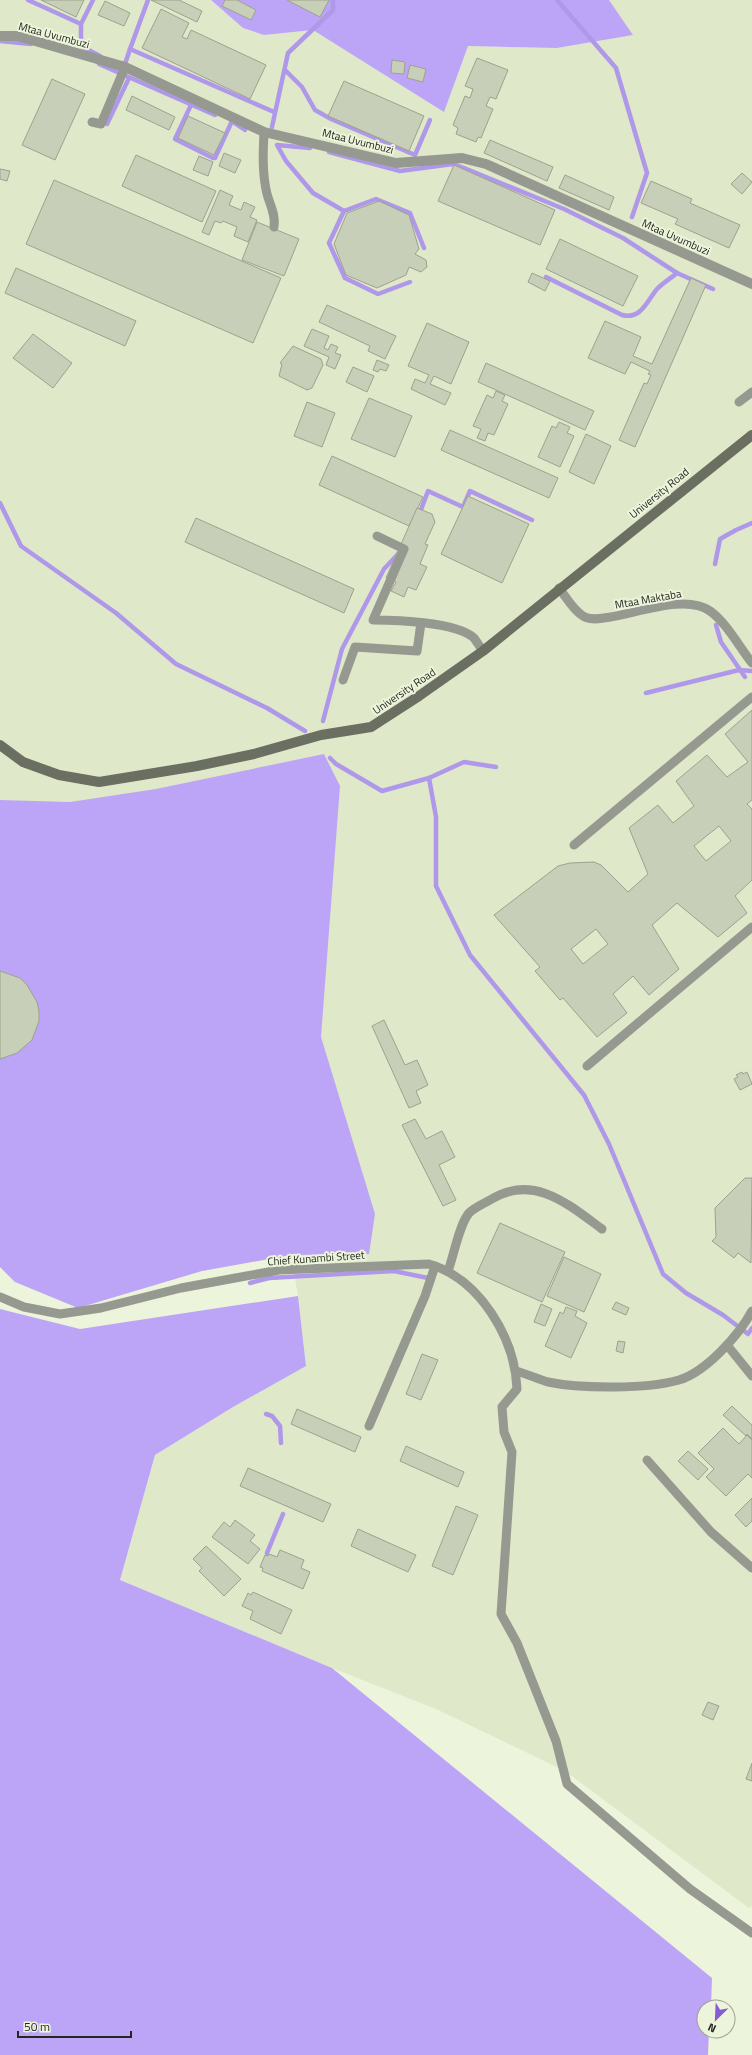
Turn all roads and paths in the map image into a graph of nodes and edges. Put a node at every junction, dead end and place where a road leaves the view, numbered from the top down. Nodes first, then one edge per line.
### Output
1 (0, 36) edge
2 (125, 67) junction
3 (92, 122) dead end
4 (264, 132) junction
5 (274, 227) dead end
6 (752, 284) edge
7 (752, 392) edge
8 (738, 402) dead end
9 (752, 434) edge
10 (377, 536) dead end
11 (559, 588) junction
12 (421, 623) junction
13 (483, 651) junction
14 (752, 663) edge
15 (343, 680) dead end
16 (752, 696) edge
17 (0, 745) edge
18 (574, 845) dead end
19 (752, 927) edge
20 (587, 1066) dead end
21 (602, 1229) dead end
22 (435, 1266) junction
23 (448, 1271) junction
24 (0, 1297) edge
25 (752, 1312) edge
26 (727, 1346) junction
27 (516, 1371) junction
28 (752, 1376) edge
29 (369, 1426) dead end
30 (647, 1460) dead end
31 (752, 1568) edge
32 (752, 1933) edge

1 - 2 street, Mtaa Uvumbuzi
2 - 3 lane
2 - 4 street, Mtaa Uvumbuzi
4 - 5 lane
4 - 6 street, Mtaa Uvumbuzi
7 - 8 lane
9 - 11 street, University Road
10 - 12 lane
11 - 13 street, University Road
11 - 14 lane, Mtaa Maktaba
12 - 13 lane
12 - 15 lane
13 - 17 street, University Road
16 - 18 lane
19 - 20 lane
21 - 23 lane
22 - 23 lane, Chief Kunambi Street
22 - 24 lane, Chief Kunambi Street
22 - 29 lane
23 - 27 lane, Chief Kunambi Street
25 - 26 lane
26 - 27 lane
26 - 28 lane
27 - 32 lane, Chief Kunambi Street
30 - 31 lane

